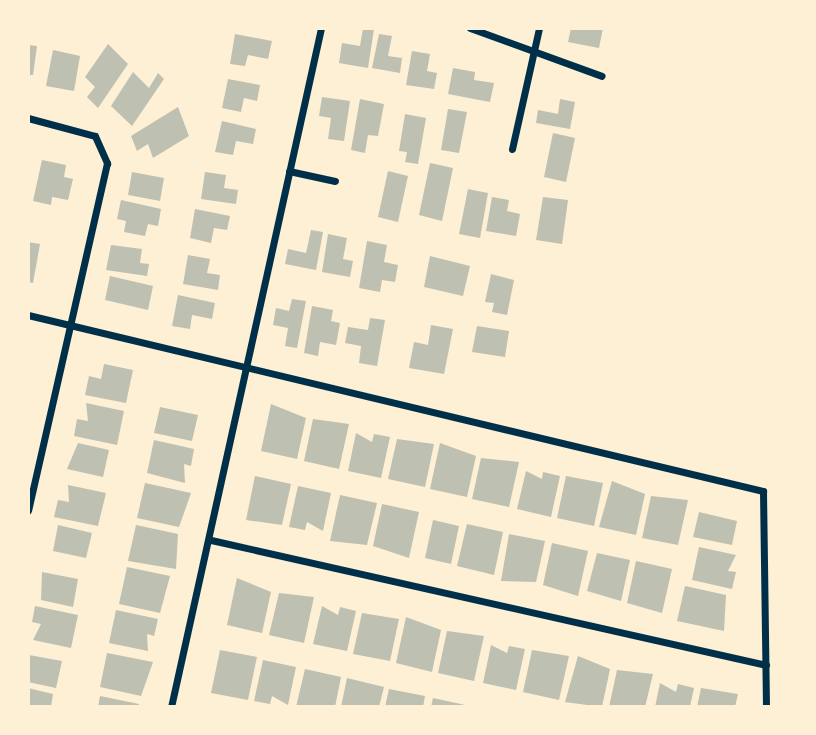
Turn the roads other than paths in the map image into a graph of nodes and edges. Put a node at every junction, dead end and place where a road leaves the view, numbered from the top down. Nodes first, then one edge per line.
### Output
1 (321, 28) edge
2 (470, 28) edge
3 (539, 28) edge
4 (533, 55) junction
5 (602, 76) dead end
6 (28, 118) edge
7 (512, 149) dead end
8 (289, 171) junction
9 (335, 181) dead end
10 (28, 315) edge
11 (70, 325) junction
12 (245, 365) junction
13 (28, 507) edge
14 (211, 540) junction
15 (766, 665) junction
16 (171, 707) edge
17 (766, 707) edge

1 - 8 street
2 - 4 street
3 - 4 street
4 - 5 street
4 - 7 street
6 - 11 street
8 - 9 street
8 - 12 street
10 - 11 street
11 - 12 street
11 - 13 street
12 - 14 street
12 - 15 street
14 - 15 street
14 - 16 street
15 - 17 street

